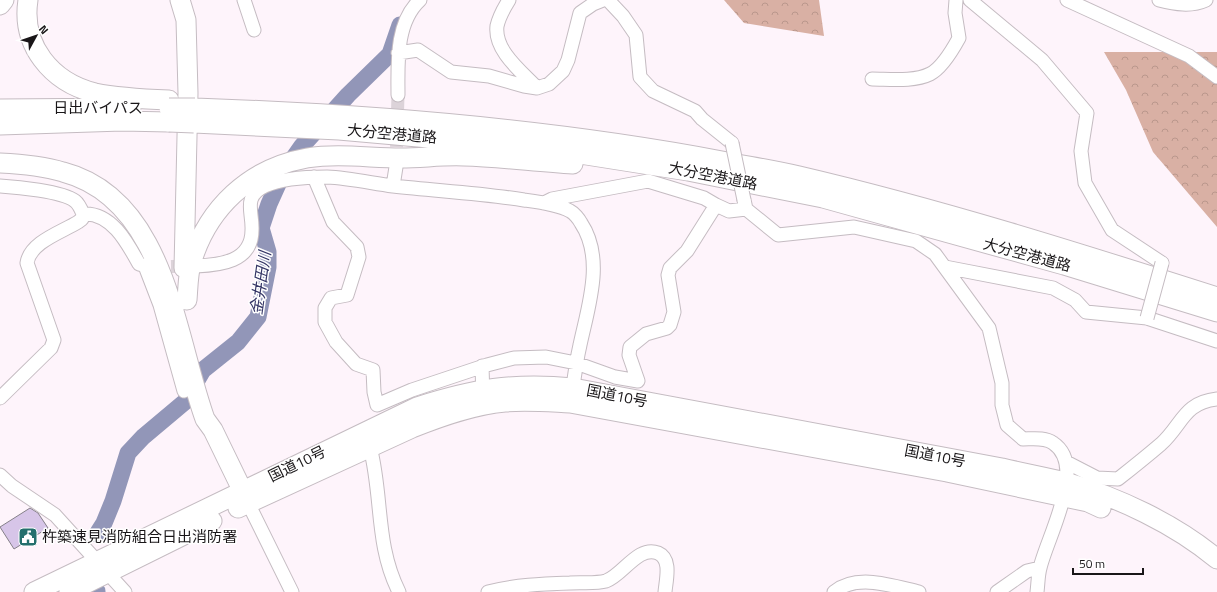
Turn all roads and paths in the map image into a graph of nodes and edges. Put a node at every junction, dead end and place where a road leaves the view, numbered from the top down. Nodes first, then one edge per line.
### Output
1 (4, 0) edge
2 (28, 0) edge
3 (170, 0) edge
4 (180, 0) edge
5 (244, 0) edge
6 (420, 0) edge
7 (508, 0) edge
8 (603, 0) edge
9 (608, 0) edge
10 (956, 0) edge
11 (970, 0) edge
12 (1067, 0) edge
13 (1159, 0) edge
14 (1206, 0) edge
15 (0, 5) edge
16 (254, 30) dead end
17 (398, 53) junction
18 (1217, 77) edge
19 (872, 79) dead end
20 (537, 88) junction
21 (398, 95) tunnel mouth
22 (0, 109) edge
23 (169, 110) junction
24 (194, 110) joint
25 (344, 122) junction
26 (0, 125) edge
27 (0, 163) edge
28 (396, 167) tunnel mouth
29 (272, 176) junction
30 (314, 177) junction
31 (0, 186) edge
32 (393, 186) junction
33 (824, 198) junction
34 (544, 203) junction
35 (745, 204) junction
36 (716, 205) junction
37 (83, 214) junction
38 (196, 266) tunnel mouth
39 (945, 267) junction
40 (1217, 298) edge
41 (187, 300) junction
42 (1217, 312) edge
43 (1147, 318) junction
44 (182, 339) junction
45 (1217, 340) edge
46 (192, 363) junction
47 (576, 363) junction
48 (482, 366) junction
49 (195, 392) junction
50 (572, 395) junction
51 (0, 398) edge
52 (483, 398) junction
53 (1217, 399) edge
54 (370, 448) junction
55 (1066, 462) junction
56 (0, 475) edge
57 (1065, 490) junction
58 (246, 497) junction
59 (1217, 559) edge
60 (1217, 564) edge
61 (102, 568) junction
62 (1040, 568) junction
63 (34, 592) edge
64 (70, 592) edge
65 (125, 592) edge
66 (292, 592) edge
67 (399, 592) edge
68 (488, 592) edge
69 (665, 592) edge
70 (834, 592) edge
71 (918, 592) edge
72 (997, 592) edge
73 (1037, 592) edge

1 - 15 highway
2 - 23 highway
3 - 44 highway
4 - 41 highway
5 - 16 street
6 - 17 street
7 - 20 street
8 - 20 street
9 - 35 street, bridge
10 - 19 street
11 - 43 street, bridge
12 - 18 street
13 - 14 street
17 - 20 street
17 - 21 street
22 - 23 highway, 日出バイパス
23 - 24 highway, 日出バイパス, bridge
23 - 26 highway, 日出バイパス
24 - 25 highway, 大分空港道路
25 - 33 highway, 大分空港道路
25 - 40 highway, 大分空港道路
27 - 44 highway
28 - 32 street
29 - 30 street
29 - 33 highway
29 - 38 street
29 - 41 highway
30 - 32 street
30 - 48 street
31 - 37 street
32 - 34 street
33 - 42 highway, 大分空港道路
34 - 36 street
34 - 47 street
35 - 36 street
35 - 39 street
36 - 47 street
37 - 49 street
37 - 51 street
39 - 43 street
39 - 55 street
41 - 46 highway
43 - 45 street
44 - 46 highway
46 - 49 highway
47 - 48 street
47 - 50 street
48 - 52 street
49 - 58 highway
50 - 52 highway, 国道10号
50 - 57 highway, 国道10号
52 - 54 highway, 国道10号
52 - 58 highway, 国道10号
53 - 55 street
54 - 58 highway, 国道10号
54 - 67 street
55 - 57 street
56 - 61 street
57 - 59 highway, 国道10号
57 - 60 highway, 国道10号
57 - 62 street
58 - 61 highway, 国道10号
58 - 66 street
61 - 63 highway, 国道10号
61 - 64 highway, 国道10号
61 - 65 street
62 - 72 street
62 - 73 street
68 - 69 street
70 - 71 street

